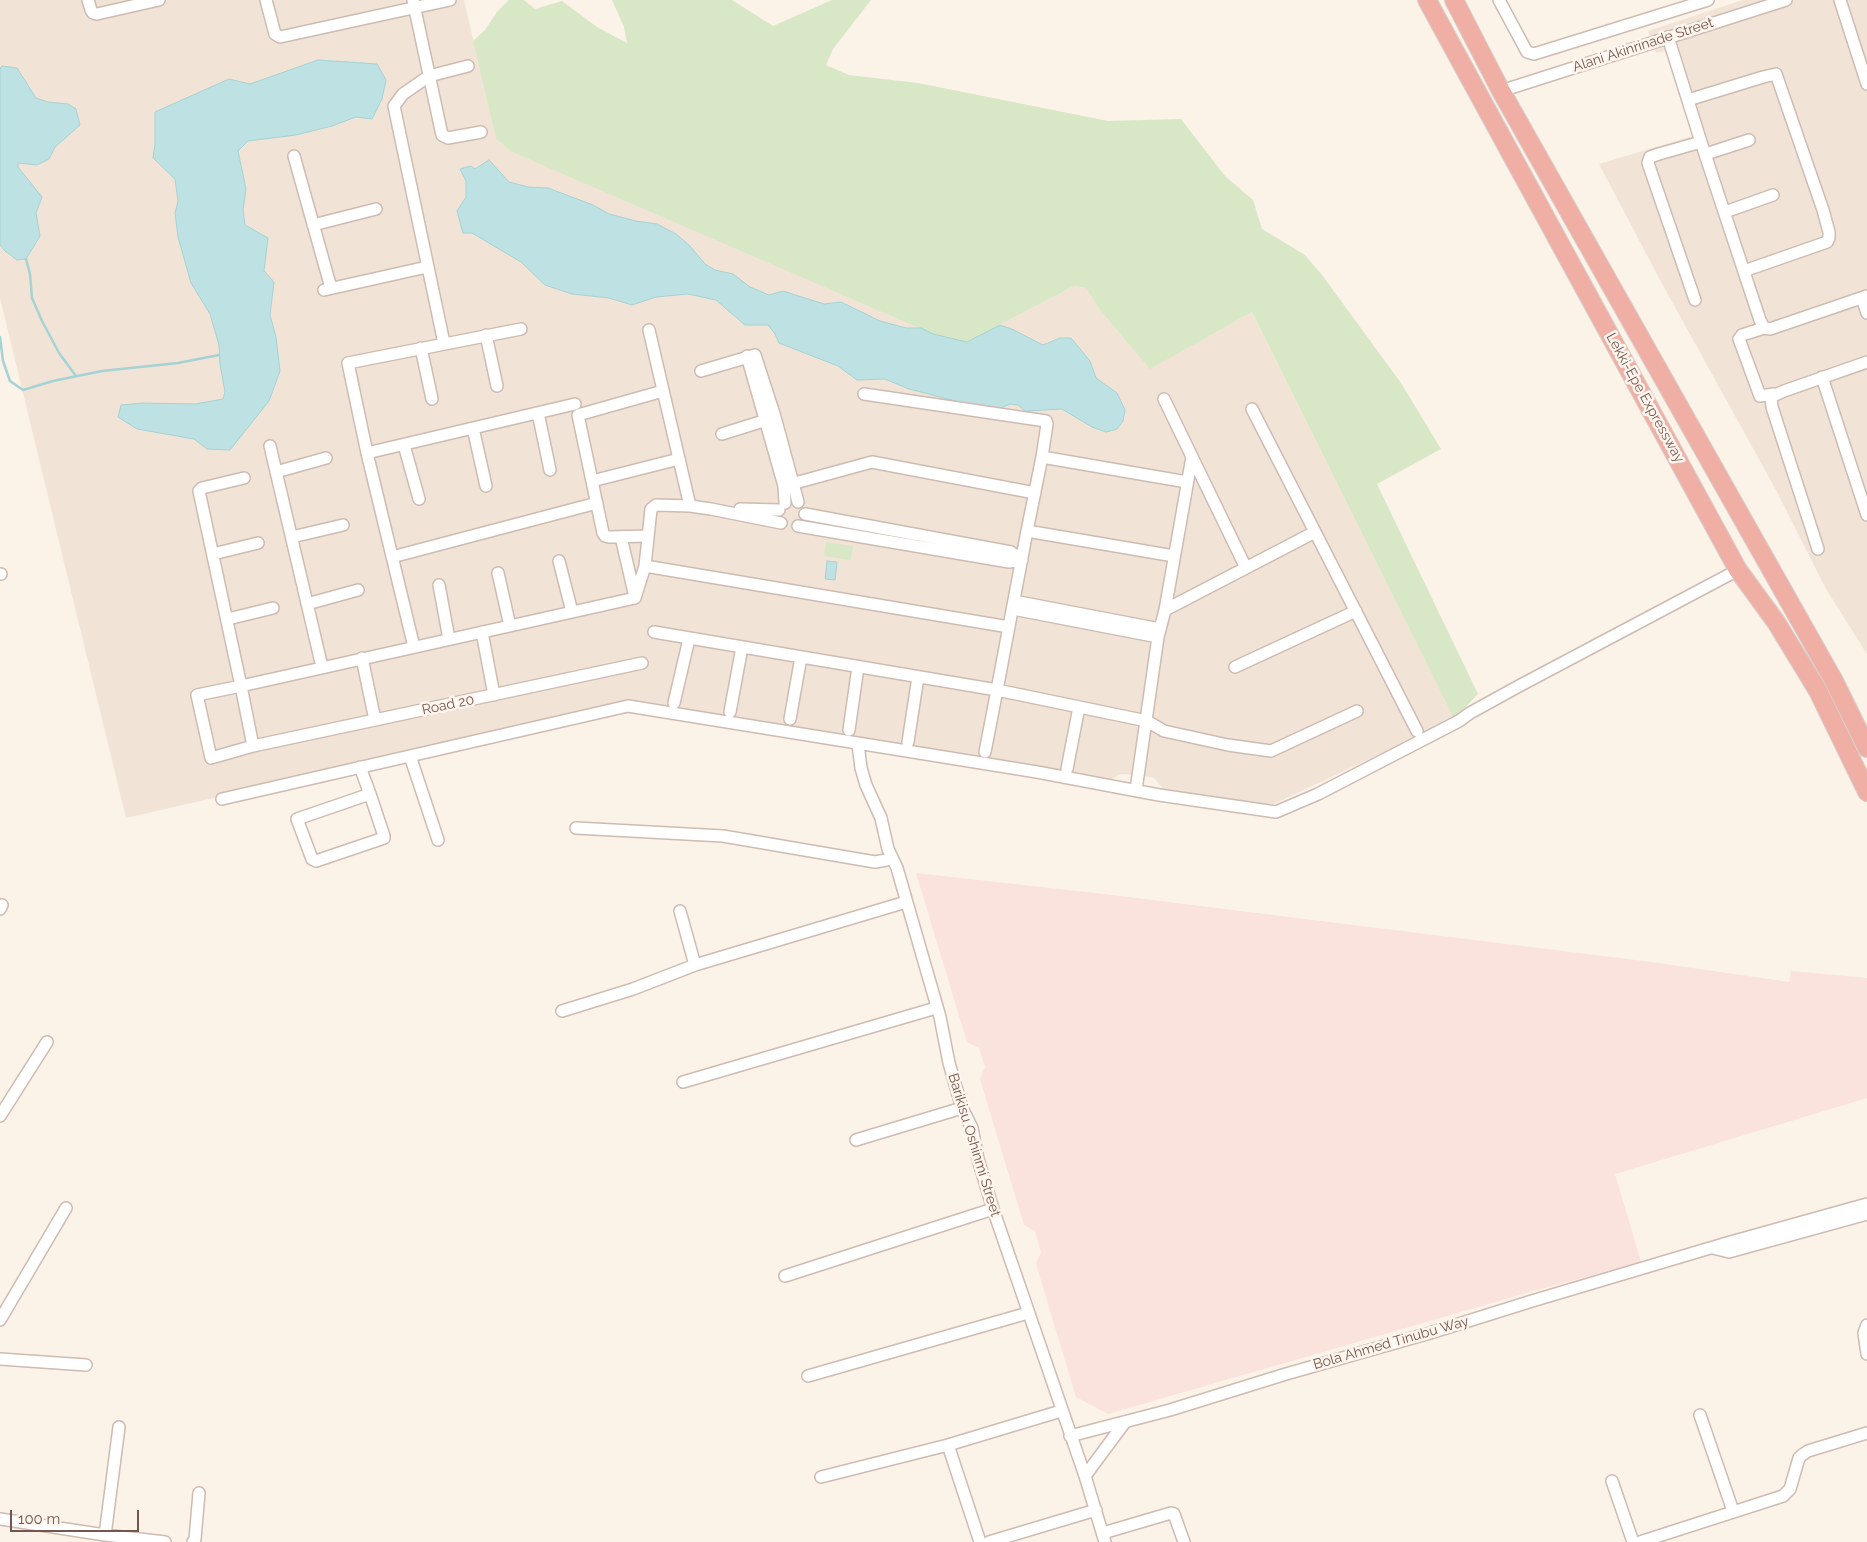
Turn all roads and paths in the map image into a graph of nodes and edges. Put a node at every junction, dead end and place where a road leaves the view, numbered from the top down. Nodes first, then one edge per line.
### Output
1 (88, 0) edge
2 (159, 0) edge
3 (266, 0) edge
4 (450, 0) edge
5 (1427, 0) edge
6 (1454, 0) edge
7 (1499, 0) edge
8 (1708, 0) edge
9 (1786, 0) edge
10 (1840, 0) edge
11 (414, 4) edge
12 (1668, 36) junction
13 (468, 66) dead end
14 (428, 76) junction
15 (1867, 84) edge
16 (1501, 91) junction
17 (1688, 100) junction
18 (481, 132) dead end
19 (1749, 140) dead end
20 (1701, 142) junction
21 (1706, 154) junction
22 (294, 156) dead end
23 (1773, 195) dead end
24 (376, 209) dead end
25 (1725, 212) junction
26 (313, 225) junction
27 (427, 266) junction
28 (1744, 271) junction
29 (1865, 297) edge
30 (1695, 300) dead end
31 (1867, 314) edge
32 (521, 328) dead end
33 (1764, 328) junction
34 (649, 330) dead end
35 (486, 335) junction
36 (444, 343) junction
37 (421, 348) junction
38 (1867, 362) edge
39 (701, 371) dead end
40 (1822, 377) junction
41 (497, 386) dead end
42 (663, 392) junction
43 (864, 394) dead end
44 (1774, 394) junction
45 (432, 399) dead end
46 (1164, 400) dead end
47 (576, 404) dead end
48 (1252, 409) dead end
49 (538, 413) junction
50 (770, 419) junction
51 (473, 428) junction
52 (722, 434) dead end
53 (404, 444) junction
54 (270, 446) dead end
55 (367, 453) junction
56 (1192, 457) junction
57 (326, 458) dead end
58 (1042, 458) junction
59 (679, 459) junction
60 (550, 470) dead end
61 (276, 472) junction
62 (244, 478) dead end
63 (592, 481) junction
64 (1187, 482) junction
65 (789, 485) junction
66 (486, 486) dead end
67 (1035, 493) junction
68 (1864, 493) edge
69 (419, 499) dead end
70 (798, 502) junction
71 (597, 503) junction
72 (690, 506) junction
73 (782, 506) junction
74 (711, 509) junction
75 (805, 514) junction
76 (1867, 515) edge
77 (781, 523) junction
78 (343, 525) dead end
79 (798, 526) junction
80 (1027, 531) junction
81 (1315, 532) junction
82 (648, 536) junction
83 (292, 537) junction
84 (621, 537) junction
85 (258, 543) dead end
86 (1818, 549) dead end
87 (213, 554) junction
88 (1174, 556) junction
89 (392, 557) junction
90 (1022, 560) junction
91 (559, 561) dead end
92 (645, 566) junction
93 (1246, 568) junction
94 (1738, 570) junction
95 (498, 573) dead end
96 (440, 585) dead end
97 (358, 590) dead end
98 (635, 598) junction
99 (307, 604) junction
100 (1014, 605) junction
101 (273, 608) dead end
102 (1165, 610) junction
103 (572, 612) junction
104 (1356, 612) junction
105 (228, 619) junction
106 (510, 626) junction
107 (1009, 628) junction
108 (482, 632) junction
109 (654, 632) dead end
110 (1159, 633) junction
111 (689, 638) junction
112 (449, 639) junction
113 (414, 647) junction
114 (742, 647) junction
115 (801, 657) junction
116 (362, 658) junction
117 (642, 663) dead end
118 (858, 666) junction
119 (322, 667) junction
120 (1235, 667) dead end
121 (918, 677) junction
122 (241, 686) junction
123 (997, 690) junction
124 (494, 695) junction
125 (674, 703) dead end
126 (1079, 707) junction
127 (1357, 711) dead end
128 (730, 712) dead end
129 (375, 720) junction
130 (790, 720) dead end
131 (1147, 721) junction
132 (849, 730) dead end
133 (1417, 731) dead end
134 (908, 742) dead end
135 (858, 744) junction
136 (253, 746) junction
137 (1867, 748) edge
138 (985, 752) dead end
139 (410, 756) junction
140 (360, 767) junction
141 (1067, 769) dead end
142 (1136, 790) junction
143 (1867, 792) edge
144 (370, 794) junction
145 (222, 799) dead end
146 (576, 828) dead end
147 (438, 840) dead end
148 (892, 859) junction
149 (906, 902) junction
150 (680, 911) dead end
151 (695, 965) junction
152 (936, 1008) junction
153 (562, 1011) dead end
154 (47, 1042) dead end
155 (683, 1082) dead end
156 (962, 1108) junction
157 (0, 1116) edge
158 (856, 1140) dead end
159 (1867, 1204) edge
160 (66, 1208) dead end
161 (994, 1209) junction
162 (1867, 1214) edge
163 (1712, 1247) junction
164 (784, 1276) dead end
165 (1028, 1313) junction
166 (0, 1320) edge
167 (1867, 1325) edge
168 (1867, 1354) edge
169 (0, 1359) edge
170 (86, 1364) dead end
171 (808, 1376) dead end
172 (1061, 1411) junction
173 (1700, 1415) dead end
174 (1125, 1422) junction
175 (120, 1427) dead end
176 (1867, 1433) edge
177 (1070, 1436) junction
178 (948, 1445) junction
179 (1085, 1476) junction
180 (821, 1477) dead end
181 (1612, 1481) dead end
182 (199, 1493) dead end
183 (1096, 1510) junction
184 (1733, 1511) junction
185 (0, 1519) edge
186 (105, 1535) junction
187 (1104, 1538) edge
188 (165, 1542) edge
189 (193, 1542) edge
190 (980, 1542) edge
191 (989, 1542) edge
192 (1184, 1542) edge
193 (1633, 1542) edge
194 (1640, 1542) edge

1 - 2 street
3 - 11 street
4 - 11 street
5 - 94 highway, Lekki-Epe Expressway
6 - 16 highway, Lekki-Epe Expressway
7 - 8 street
9 - 12 street, Alani Akinrinade Street
10 - 15 street
11 - 14 street
12 - 16 street, Alani Akinrinade Street
12 - 17 street
13 - 14 street
14 - 18 street
14 - 27 street
16 - 137 highway, Lekki-Epe Expressway
17 - 20 street
17 - 28 street
19 - 21 street
20 - 21 street
20 - 30 street
21 - 25 street
22 - 26 street
23 - 25 street
24 - 26 street
25 - 28 street
26 - 27 street
27 - 36 street
28 - 33 street
29 - 31 street
29 - 33 street
32 - 35 street
33 - 44 street
34 - 42 street
35 - 36 street
35 - 41 street
36 - 37 street
37 - 45 street
37 - 55 street
38 - 40 street
39 - 50 street
40 - 44 street
40 - 68 street
42 - 59 street
42 - 63 street
43 - 58 street
44 - 86 street
46 - 56 street
47 - 49 street
48 - 81 street
49 - 51 street
49 - 60 street
50 - 52 street
50 - 65 street
51 - 53 street
51 - 66 street
53 - 55 street
53 - 69 street
54 - 61 street
55 - 89 street
56 - 64 street
56 - 93 street
57 - 61 street
58 - 64 street
58 - 67 street
59 - 63 street
59 - 72 street
61 - 83 street
62 - 87 street
63 - 71 street
64 - 88 street
65 - 67 street
65 - 70 street
65 - 73 street
67 - 80 street
68 - 76 street
70 - 73 street
70 - 75 street
71 - 84 street
71 - 89 street
72 - 74 street
72 - 82 street
73 - 74 street
73 - 77 street
74 - 77 street
75 - 79 street
75 - 90 street
77 - 79 street
78 - 83 street
79 - 90 street
80 - 88 street
80 - 90 street
81 - 93 street
81 - 104 street
82 - 84 street
82 - 92 street
83 - 99 street
84 - 98 street
85 - 87 street
87 - 105 street
88 - 102 street
89 - 113 street
90 - 100 street
91 - 103 street
92 - 98 street
92 - 107 street
93 - 102 street
94 - 142 street
94 - 143 highway, Lekki-Epe Expressway
95 - 106 street
96 - 112 street
97 - 99 street
98 - 103 street
99 - 119 street
100 - 107 street
100 - 110 street
101 - 105 street
102 - 110 street
103 - 106 street
104 - 120 street
104 - 133 street
105 - 122 street
106 - 108 street
107 - 123 street
108 - 112 street
108 - 124 street
109 - 111 street
110 - 131 street
111 - 114 street
111 - 125 street
112 - 113 street
113 - 116 street
114 - 115 street
114 - 128 street
115 - 118 street
115 - 130 street
116 - 119 street
116 - 129 street
117 - 124 street, Road 20
118 - 121 street
118 - 132 street
119 - 122 street
121 - 123 street
121 - 134 street
122 - 136 street
122 - 136 street, Road 20
123 - 126 street
123 - 138 street
124 - 129 street, Road 20
126 - 131 street
126 - 141 street
127 - 131 street
129 - 136 street, Road 20
131 - 142 street
135 - 139 street
135 - 142 street
135 - 148 street, Barikisu Oshinmi Street
139 - 140 street
139 - 147 street
140 - 144 street
140 - 145 street
144 - 144 street
146 - 148 street
148 - 149 street, Barikisu Oshinmi Street
149 - 151 street
149 - 152 street, Barikisu Oshinmi Street
150 - 151 street
151 - 153 street
152 - 155 street
152 - 156 street, Barikisu Oshinmi Street
154 - 157 street
156 - 158 street
156 - 161 street, Barikisu Oshinmi Street
159 - 163 street, Bola Ahmed Tinubu Way
160 - 166 street
161 - 164 street
161 - 165 street, Barikisu Oshinmi Street
162 - 163 street
163 - 174 street, Bola Ahmed Tinubu Way
165 - 171 street
165 - 172 street, Barikisu Oshinmi Street
167 - 168 street
169 - 170 street
172 - 177 street, Barikisu Oshinmi Street
172 - 178 street
173 - 184 street
174 - 177 street, Bola Ahmed Tinubu Way
174 - 179 street
175 - 186 street
176 - 184 street
177 - 179 street, Barikisu Oshinmi Street
178 - 180 street
178 - 190 street
179 - 183 street, Barikisu Oshinmi Street
181 - 193 street
182 - 189 street
183 - 187 street, Barikisu Oshinmi Street
183 - 191 street
184 - 194 street
185 - 186 street
186 - 188 street
187 - 192 street

